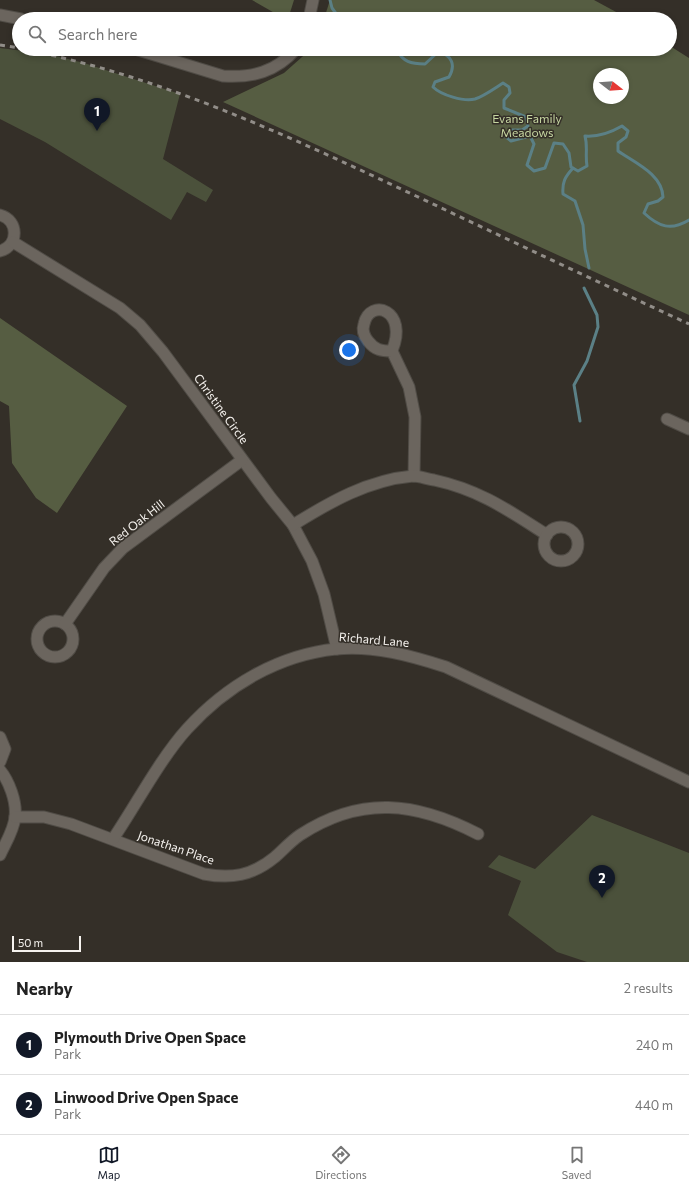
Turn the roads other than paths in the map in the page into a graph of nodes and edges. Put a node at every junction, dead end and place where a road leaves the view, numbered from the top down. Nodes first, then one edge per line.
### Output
1 (313, 0) edge
2 (310, 12) edge
3 (0, 15) edge
4 (12, 17) edge
5 (158, 56) edge
6 (290, 56) edge
7 (0, 215) edge
8 (13, 242) junction
9 (0, 251) edge
10 (392, 351) dead end
11 (667, 419) dead end
12 (689, 429) edge
13 (242, 460) junction
14 (414, 476) junction
15 (293, 525) junction
16 (547, 535) dead end
17 (65, 624) dead end
18 (337, 649) junction
19 (0, 737) edge
20 (0, 762) edge
21 (0, 770) edge
22 (689, 782) edge
23 (15, 817) junction
24 (478, 834) dead end
25 (113, 840) junction
26 (0, 855) edge

1 - 2 street
3 - 4 street
5 - 6 street
7 - 8 street
8 - 9 street
8 - 13 street, Christine Circle
10 - 14 street
11 - 12 street
13 - 15 street, Christine Circle
13 - 17 street, Red Oak Hill
14 - 15 street
14 - 16 street
15 - 18 street, Christine Circle
18 - 22 street, Richard Lane
18 - 25 street, Richard Lane
19 - 20 street
21 - 23 street
23 - 25 street, Jonathan Place
23 - 26 street
24 - 25 street, Jonathan Place

